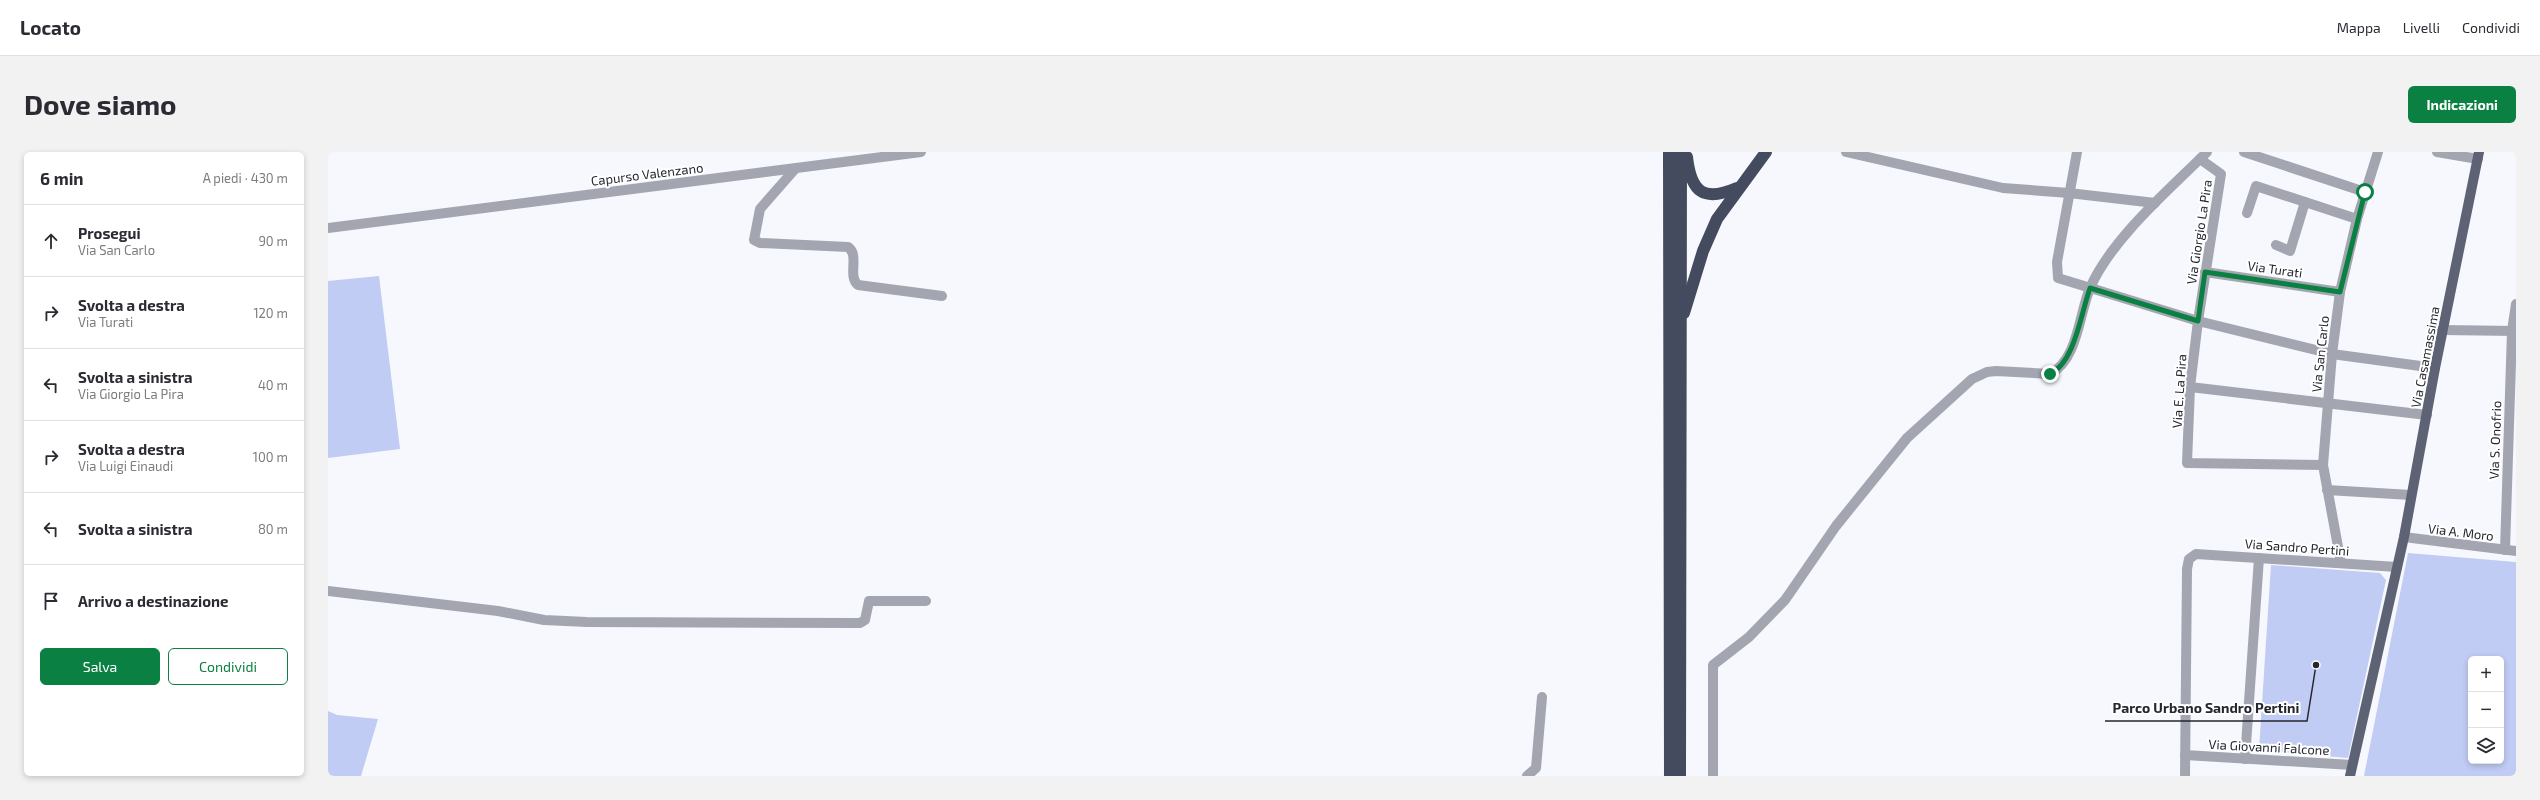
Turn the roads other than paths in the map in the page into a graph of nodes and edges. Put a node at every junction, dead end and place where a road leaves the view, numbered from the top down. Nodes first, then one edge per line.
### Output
1 (921, 152) edge
2 (1669, 152) edge
3 (1681, 152) edge
4 (1686, 152) edge
5 (1766, 152) edge
6 (1846, 152) edge
7 (2077, 152) edge
8 (2244, 152) edge
9 (2378, 152) edge
10 (2437, 152) edge
11 (2203, 156) edge
12 (2479, 156) edge
13 (795, 169) junction
14 (1738, 188) junction
15 (2365, 192) junction
16 (2069, 193) junction
17 (2305, 202) junction
18 (2155, 203) junction
19 (2247, 213) dead end
20 (2357, 219) junction
21 (328, 228) edge
22 (2276, 245) dead end
23 (2205, 272) junction
24 (2090, 288) junction
25 (2340, 292) junction
26 (942, 296) dead end
27 (2516, 304) edge
28 (2198, 321) junction
29 (1680, 327) junction
30 (2442, 330) junction
31 (2514, 331) edge
32 (2332, 354) junction
33 (2435, 368) junction
34 (2190, 387) junction
35 (2328, 405) junction
36 (2427, 416) junction
37 (2512, 445) edge
38 (2323, 465) junction
39 (2327, 490) junction
40 (2412, 495) junction
41 (2404, 537) junction
42 (2505, 550) junction
43 (2516, 551) edge
44 (2259, 558) junction
45 (2341, 563) junction
46 (2397, 567) junction
47 (328, 590) edge
48 (926, 601) dead end
49 (1542, 697) dead end
50 (2185, 755) junction
51 (2245, 759) junction
52 (2352, 765) junction
53 (1527, 776) edge
54 (1670, 776) edge
55 (1680, 776) edge
56 (1713, 776) edge
57 (2184, 776) edge
58 (2350, 776) edge

1 - 13 street, Capurso Valenzano
2 - 54 highway
3 - 29 highway
4 - 14 highway
5 - 14 highway
6 - 16 street
7 - 16 street
8 - 15 street
9 - 15 street, Via San Carlo
10 - 12 street
11 - 18 street
11 - 23 street, Via Giorgio La Pira
12 - 30 main road, Via Casamassima
13 - 21 street, Capurso Valenzano
13 - 26 street
14 - 29 highway
15 - 20 street, Via San Carlo
16 - 18 street
16 - 24 street
17 - 19 street
17 - 20 street
17 - 22 street
18 - 24 street
20 - 25 street, Via San Carlo
23 - 25 street, Via Turati
23 - 28 street, Via Giorgio La Pira
24 - 28 street
24 - 56 street
25 - 32 street, Via San Carlo
27 - 31 street, Via S. Onofrio
28 - 32 street
28 - 34 street, Via E. La Pira
29 - 55 highway
30 - 31 street
30 - 33 main road, Via Casamassima
31 - 37 street, Via S. Onofrio
32 - 33 street
32 - 35 street, Via San Carlo
33 - 36 main road, Via Casamassima
34 - 35 street
34 - 38 street, Via E. La Pira
35 - 36 street
35 - 38 street, Via San Carlo
36 - 40 main road, Via Casamassima
37 - 42 street, Via S. Onofrio
38 - 39 street, Via San Carlo
39 - 40 street
39 - 45 street, Via San Carlo
40 - 41 main road, Via Casamassima
41 - 42 street, Via A. Moro
41 - 46 main road, Via Casamassima
42 - 43 street, Via A. Moro
44 - 45 street, Via Sandro Pertini
44 - 50 street, Via Sandro Pertini
44 - 51 street
45 - 46 street, Via Sandro Pertini
46 - 52 main road, Via Casamassima
47 - 48 street
49 - 53 street
50 - 51 street, Via Giovanni Falcone
50 - 57 street
51 - 52 street, Via Giovanni Falcone
52 - 58 main road, Via Casamassima

